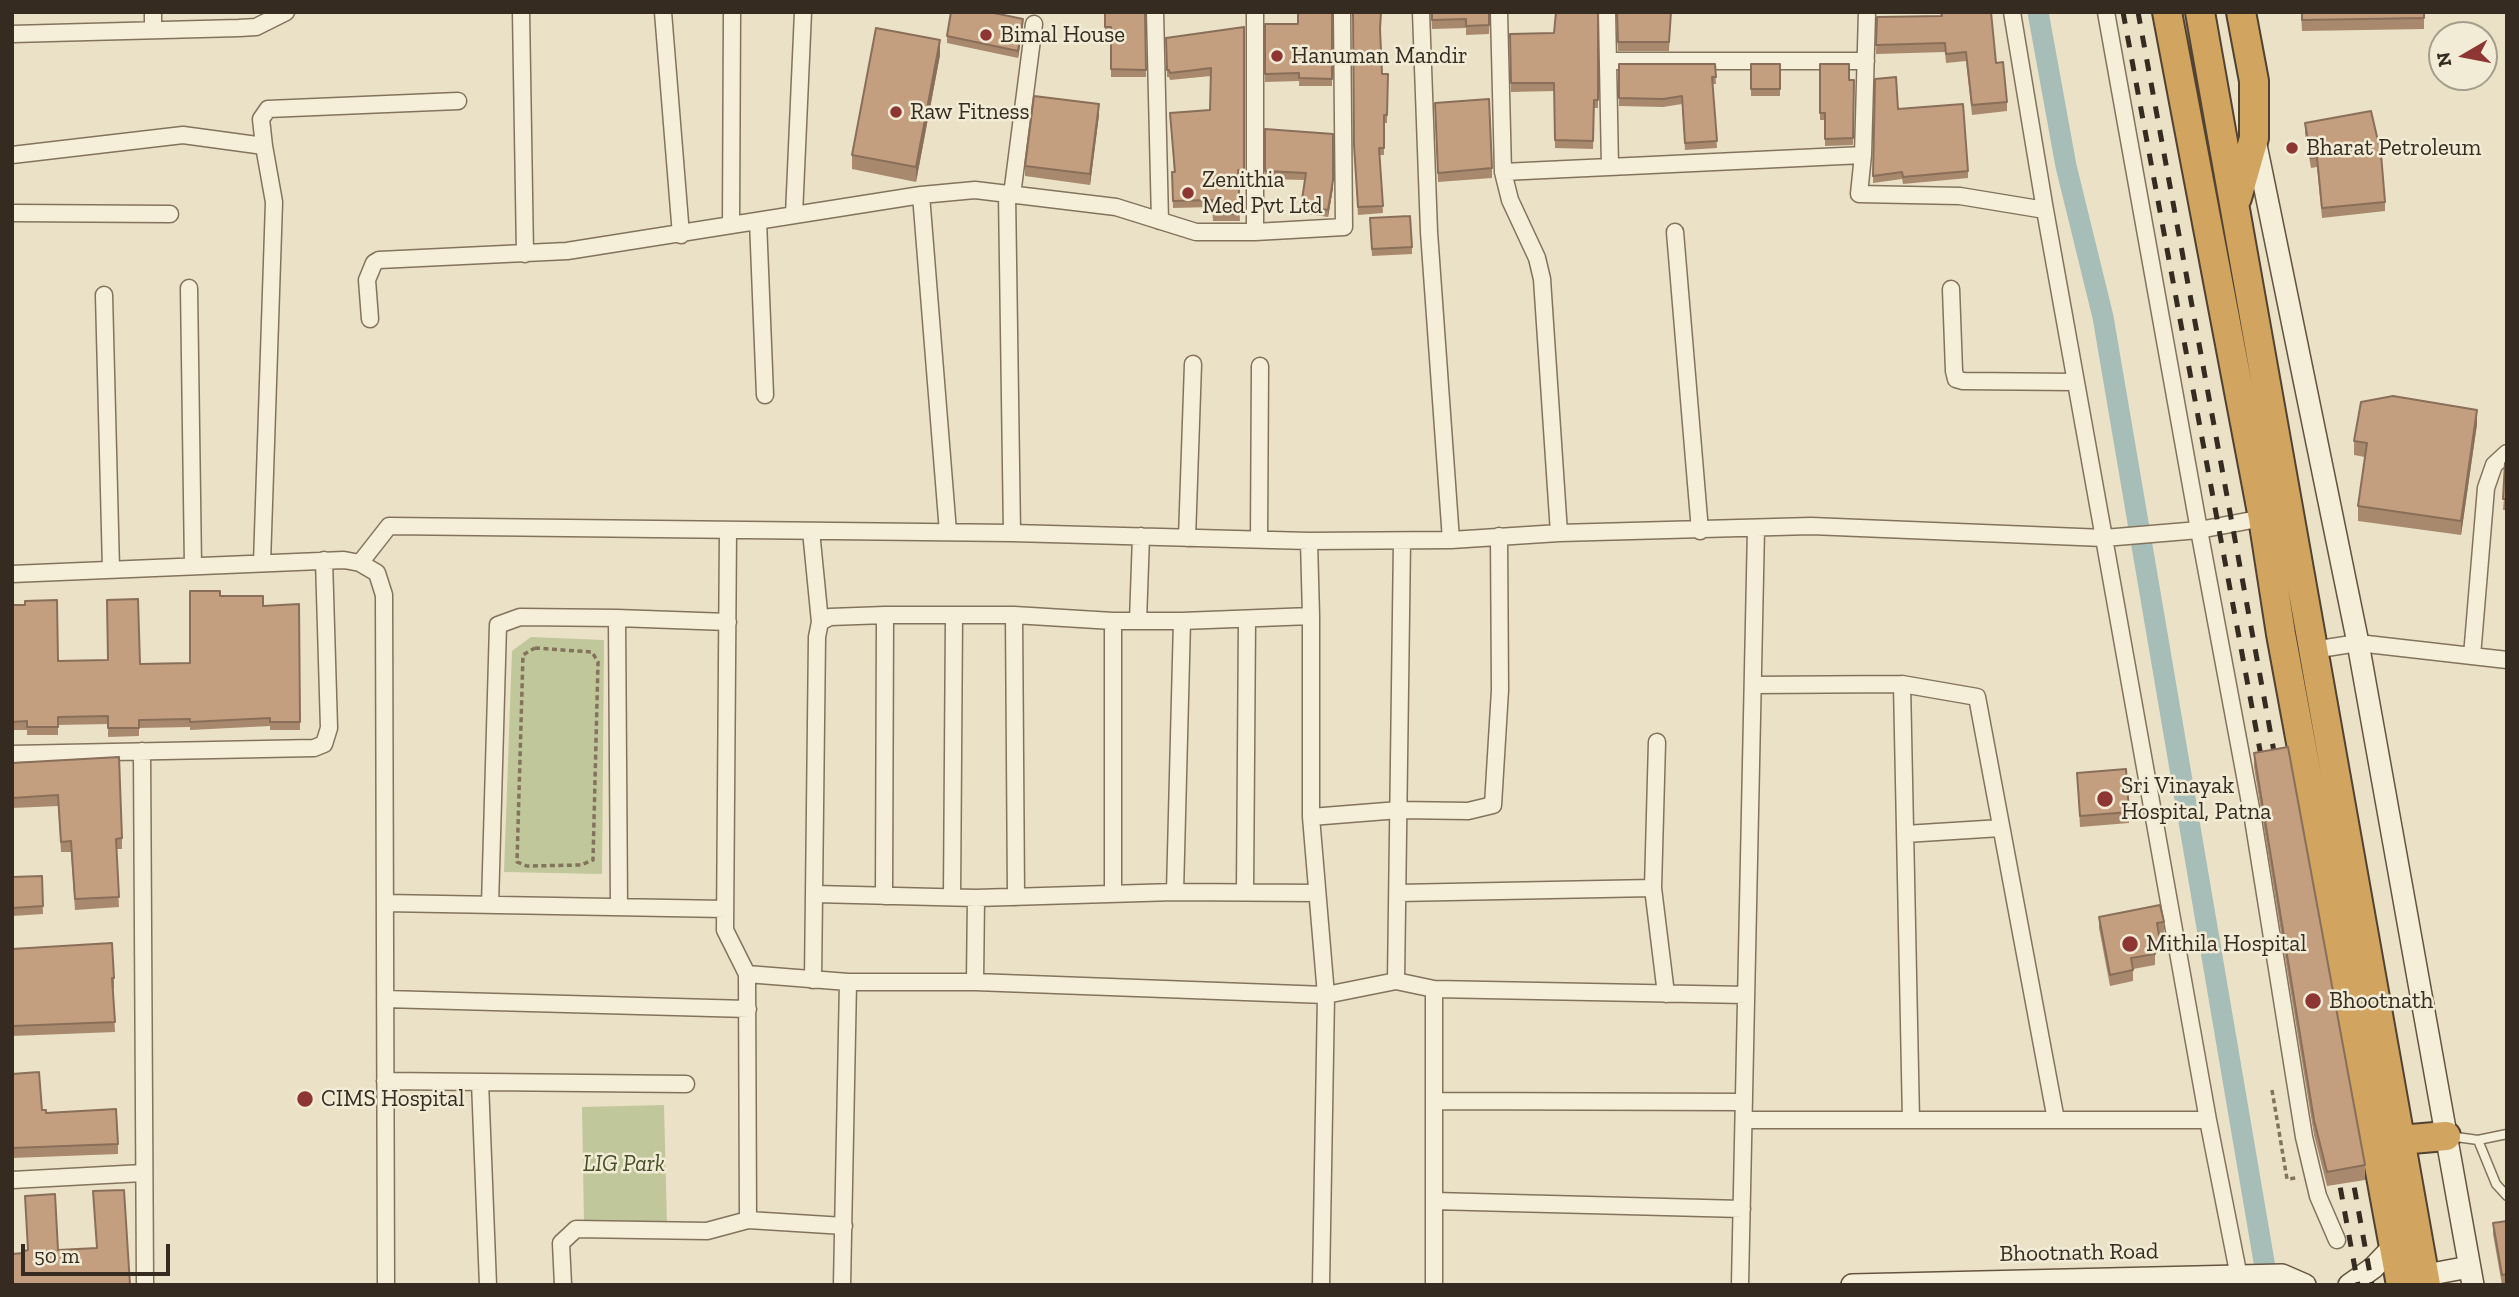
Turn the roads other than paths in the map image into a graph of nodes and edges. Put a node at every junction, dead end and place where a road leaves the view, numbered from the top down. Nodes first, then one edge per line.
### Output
1 (153, 12) edge
2 (286, 12) edge
3 (521, 12) edge
4 (663, 12) edge
5 (732, 12) edge
6 (803, 12) edge
7 (1155, 12) edge
8 (1255, 12) edge
9 (1342, 12) edge
10 (1422, 12) edge
11 (1499, 12) edge
12 (1607, 12) edge
13 (1867, 12) edge
14 (2012, 12) edge
15 (2106, 12) edge
16 (2167, 12) edge
17 (2200, 12) edge
18 (2241, 12) edge
19 (1034, 24) dead end
20 (153, 30) junction
21 (12, 34) edge
22 (1608, 61) junction
23 (1866, 61) junction
24 (458, 100) dead end
25 (2255, 138) junction
26 (264, 146) junction
27 (12, 155) edge
28 (1863, 155) junction
29 (1610, 167) junction
30 (1503, 172) junction
31 (1010, 194) junction
32 (920, 195) junction
33 (2235, 205) junction
34 (2045, 210) junction
35 (12, 213) edge
36 (170, 214) dead end
37 (794, 215) junction
38 (758, 221) junction
39 (1160, 221) junction
40 (731, 225) junction
41 (1255, 232) junction
42 (1675, 232) dead end
43 (681, 235) junction
44 (524, 254) junction
45 (189, 288) dead end
46 (1951, 289) dead end
47 (104, 295) dead end
48 (370, 319) dead end
49 (1193, 363) dead end
50 (1260, 366) dead end
51 (2076, 382) junction
52 (765, 395) dead end
53 (2507, 453) edge
54 (2501, 466) edge
55 (2263, 518) junction
56 (1756, 528) junction
57 (728, 530) junction
58 (2199, 530) junction
59 (811, 531) junction
60 (1700, 531) junction
61 (948, 532) junction
62 (1012, 533) junction
63 (1559, 533) junction
64 (1141, 536) junction
65 (1499, 536) junction
66 (1187, 537) junction
67 (2109, 538) junction
68 (1259, 539) junction
69 (1451, 540) junction
70 (1309, 541) junction
71 (1402, 541) junction
72 (324, 561) junction
73 (262, 563) junction
74 (360, 563) junction
75 (193, 566) junction
76 (111, 569) junction
77 (12, 574) edge
78 (885, 615) junction
79 (1014, 615) junction
80 (954, 616) junction
81 (1311, 616) junction
82 (617, 618) junction
83 (1247, 618) junction
84 (1113, 621) junction
85 (1138, 621) junction
86 (1182, 621) junction
87 (728, 622) junction
88 (820, 622) junction
89 (2358, 643) junction
90 (2313, 650) junction
91 (2473, 656) junction
92 (2507, 660) edge
93 (1902, 684) junction
94 (1752, 685) junction
95 (1657, 742) dead end
96 (142, 751) junction
97 (12, 754) edge
98 (1399, 810) junction
99 (1311, 817) junction
100 (2001, 828) junction
101 (1905, 834) junction
102 (1653, 888) junction
103 (1175, 892) junction
104 (1245, 892) junction
105 (1317, 893) junction
106 (815, 894) junction
107 (1112, 894) junction
108 (1398, 894) junction
109 (884, 896) junction
110 (952, 897) junction
111 (1016, 897) junction
112 (976, 898) junction
113 (385, 903) junction
114 (490, 905) junction
115 (619, 907) junction
116 (725, 909) junction
117 (747, 974) junction
118 (813, 979) junction
119 (1396, 981) junction
120 (848, 982) junction
121 (975, 982) junction
122 (1434, 989) junction
123 (1666, 994) junction
124 (1326, 995) junction
125 (1746, 995) junction
126 (385, 999) junction
127 (747, 1009) junction
128 (385, 1081) junction
129 (480, 1082) junction
130 (686, 1083) dead end
131 (1434, 1101) junction
132 (1744, 1101) junction
133 (1744, 1120) junction
134 (1911, 1120) junction
135 (2056, 1120) junction
136 (2208, 1120) junction
137 (2507, 1134) edge
138 (2446, 1136) junction
139 (2400, 1140) junction
140 (2478, 1140) junction
141 (143, 1174) junction
142 (12, 1180) edge
143 (2507, 1196) edge
144 (1434, 1201) junction
145 (1742, 1209) junction
146 (748, 1220) junction
147 (844, 1226) junction
148 (2337, 1240) dead end
149 (2394, 1246) junction
150 (2471, 1276) edge
151 (2242, 1277) junction
152 (2431, 1279) edge
153 (1925, 1283) edge
154 (145, 1285) edge
155 (386, 1285) edge
156 (488, 1285) edge
157 (563, 1285) edge
158 (842, 1285) edge
159 (1321, 1285) edge
160 (1434, 1285) edge
161 (1740, 1285) edge
162 (1852, 1285) edge
163 (2305, 1285) edge
164 (2349, 1285) edge
165 (2401, 1285) edge

1 - 20 street
2 - 20 street
3 - 44 street
4 - 43 street
5 - 40 street
6 - 37 street
7 - 39 street
8 - 41 street
9 - 41 street
10 - 69 street
11 - 30 street
12 - 22 street
13 - 23 street
14 - 34 street
15 - 58 street
16 - 55 highway
17 - 33 highway
18 - 25 highway
19 - 31 street
20 - 21 street
22 - 23 street
22 - 29 street
23 - 28 street
24 - 26 street
25 - 33 highway
25 - 89 street
26 - 27 street
26 - 73 street
28 - 29 street
28 - 34 street
29 - 30 street
30 - 63 street
31 - 32 street
31 - 39 street
31 - 62 street
32 - 37 street
32 - 61 street
33 - 90 highway
34 - 51 street
35 - 36 street
37 - 38 street
38 - 40 street
38 - 52 street
39 - 41 street
40 - 43 street
42 - 60 street
43 - 44 street
44 - 48 street
45 - 75 street
46 - 51 street
47 - 76 street
49 - 66 street
50 - 68 street
51 - 67 street
53 - 54 street
54 - 91 street
55 - 58 street
55 - 149 highway
56 - 60 street
56 - 67 street
56 - 94 street
57 - 59 street
57 - 74 street
57 - 87 street
58 - 67 street
58 - 148 street
59 - 61 street
59 - 88 street
60 - 63 street
61 - 62 street
62 - 64 street
63 - 65 street
64 - 66 street
64 - 85 street
65 - 69 street
65 - 98 street
66 - 68 street
67 - 136 street
68 - 70 street
69 - 71 street
70 - 71 street
70 - 81 street
71 - 98 street
72 - 73 street
72 - 74 street
72 - 96 street
73 - 75 street
74 - 113 street
75 - 76 street
76 - 77 street
78 - 80 street
78 - 88 street
78 - 109 street
79 - 80 street
79 - 84 street
79 - 111 street
80 - 110 street
81 - 83 street
81 - 99 street
82 - 87 street
82 - 114 street
82 - 115 street
83 - 86 street
83 - 104 street
84 - 85 street
84 - 107 street
85 - 86 street
86 - 103 street
87 - 116 street
88 - 106 street
89 - 90 street
89 - 91 street
89 - 138 street
90 - 139 highway
91 - 92 street
93 - 94 street
93 - 100 street
93 - 101 street
94 - 125 street
95 - 102 street
96 - 97 street
96 - 141 street
98 - 99 street
98 - 108 street
99 - 105 street
100 - 101 street
100 - 135 street
101 - 134 street
102 - 108 street
102 - 123 street
103 - 104 street
103 - 107 street
104 - 105 street
105 - 124 street
106 - 109 street
106 - 118 street
107 - 111 street
108 - 119 street
109 - 110 street
110 - 112 street
111 - 112 street
112 - 121 street
113 - 114 street
113 - 126 street
114 - 115 street
115 - 116 street
116 - 117 street
117 - 118 street
117 - 127 street
118 - 120 street
119 - 122 street
119 - 124 street
120 - 121 street
120 - 147 street
121 - 124 street
122 - 123 street
122 - 131 street
123 - 125 street
124 - 159 street
125 - 132 street
126 - 127 street
126 - 128 street
127 - 146 street
128 - 129 street
128 - 155 street
129 - 130 street
129 - 156 street
131 - 132 street
131 - 144 street
132 - 133 street
133 - 134 street
133 - 145 street
134 - 135 street
135 - 136 street
136 - 151 street
137 - 140 lane
138 - 139 highway
138 - 140 lane
138 - 150 street
139 - 152 highway
140 - 143 lane
141 - 142 street
141 - 154 street
144 - 145 street
144 - 160 street
145 - 161 street
146 - 147 street
146 - 157 street
147 - 158 street
149 - 164 street
149 - 165 highway
150 - 152 street
151 - 153 street, Bhootnath Road
151 - 163 street, Bhootnath Road
153 - 162 street, Bhootnath Road

